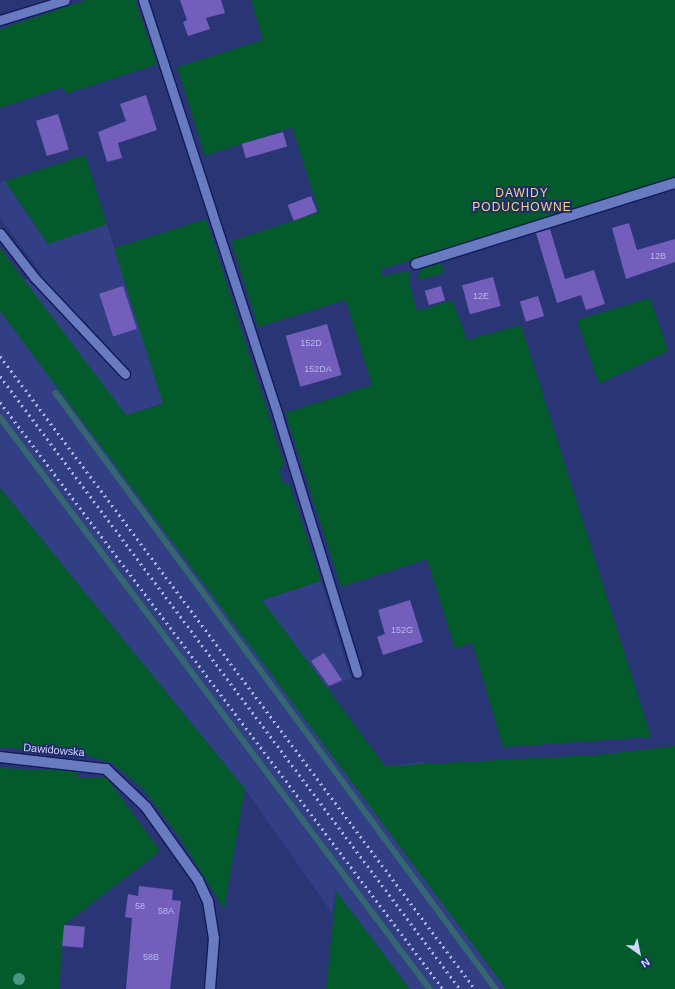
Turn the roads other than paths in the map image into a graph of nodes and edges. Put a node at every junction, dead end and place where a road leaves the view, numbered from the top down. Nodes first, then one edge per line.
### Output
1 (66, 0) edge
2 (143, 0) edge
3 (0, 20) edge
4 (675, 183) edge
5 (0, 233) edge
6 (416, 264) dead end
7 (125, 374) dead end
8 (357, 673) dead end
9 (0, 757) edge
10 (210, 989) edge

1 - 3 lane
2 - 8 lane
4 - 6 street
5 - 7 lane
9 - 10 street, Dawidowska

